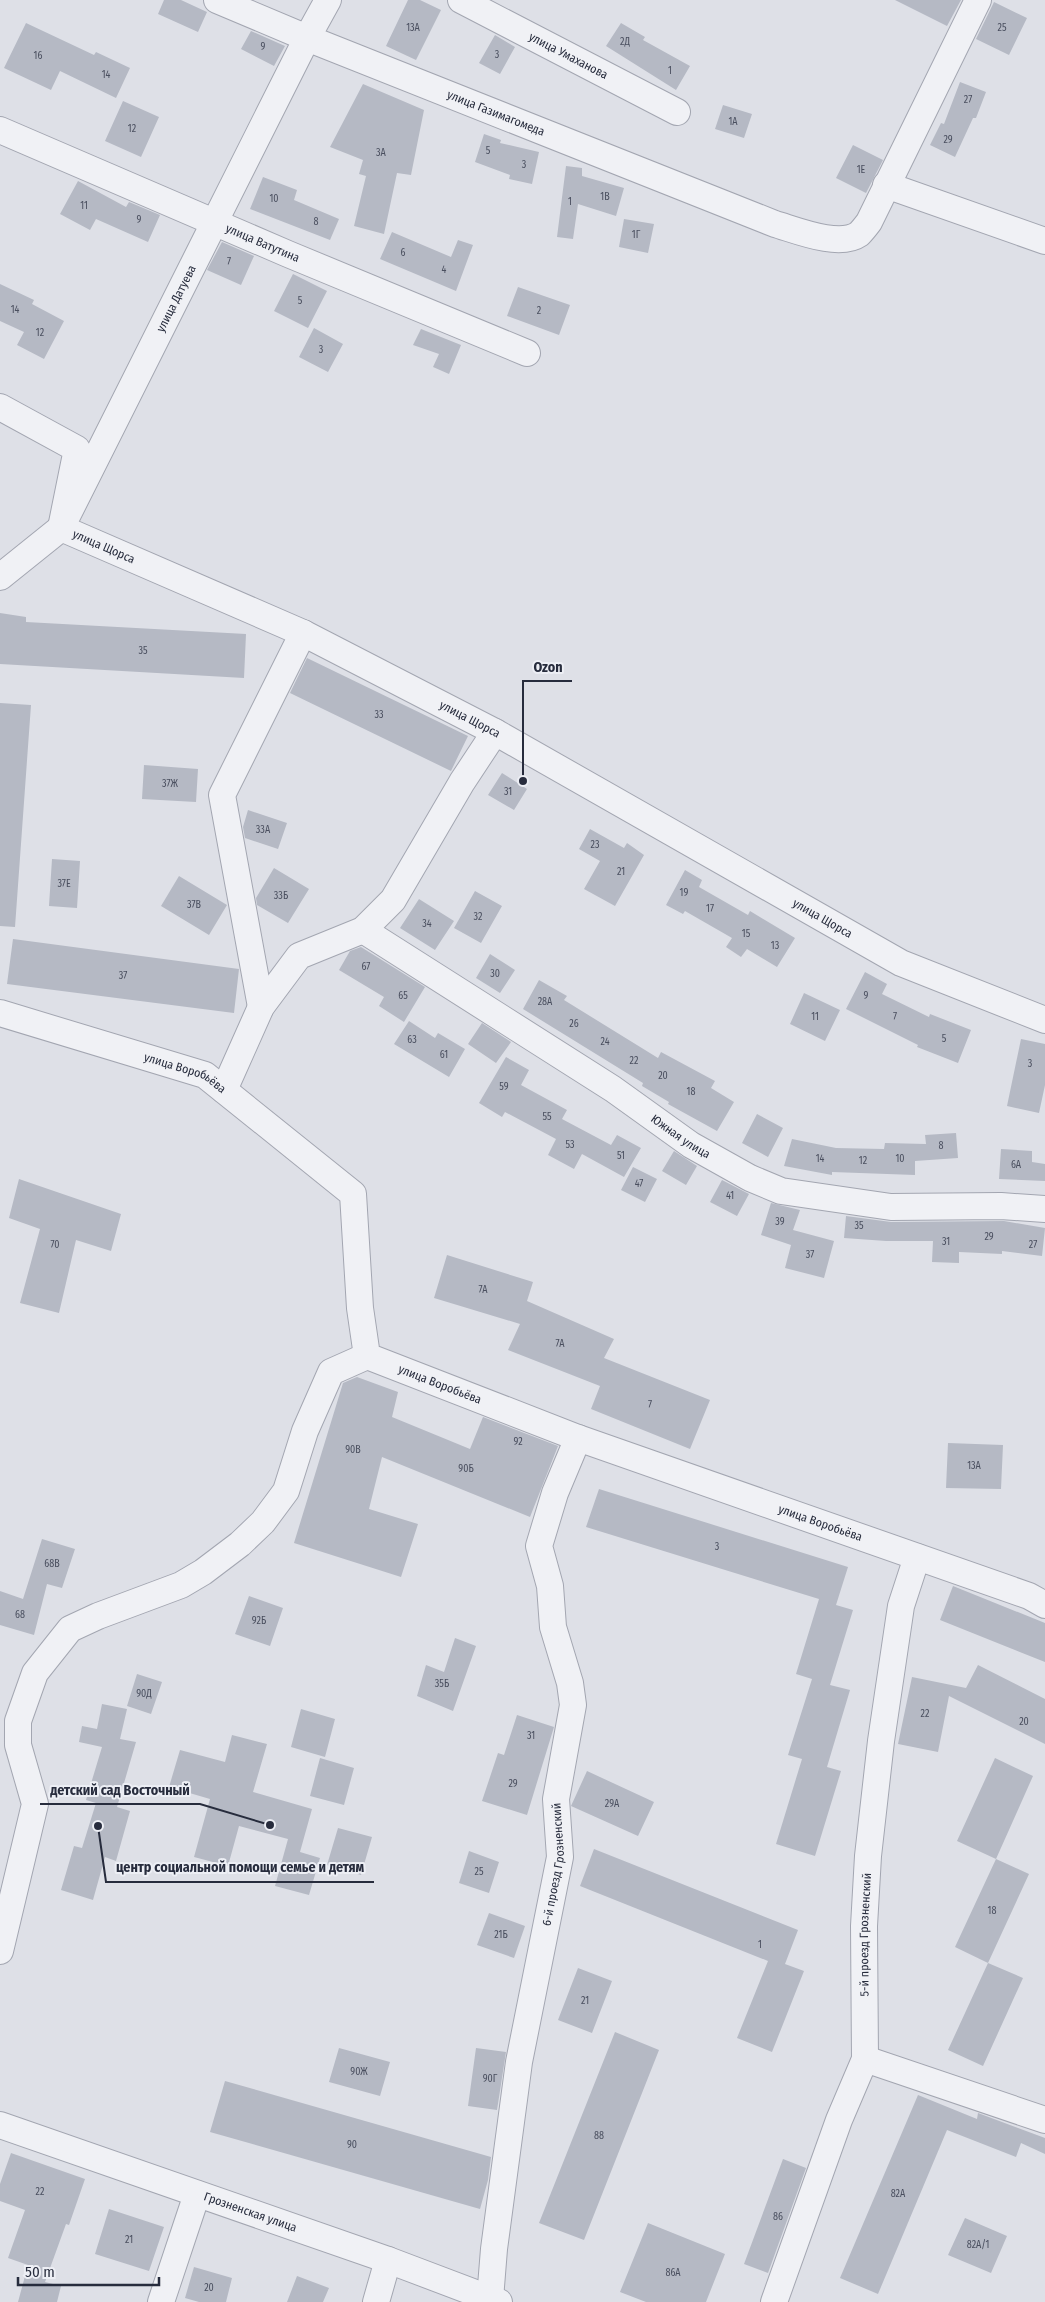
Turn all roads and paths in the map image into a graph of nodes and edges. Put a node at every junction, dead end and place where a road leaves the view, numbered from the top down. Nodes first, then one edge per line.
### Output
1 (217, 0) edge
2 (328, 0) edge
3 (461, 0) edge
4 (978, 0) edge
5 (307, 38) junction
6 (677, 112) dead end
7 (0, 130) edge
8 (886, 185) junction
9 (214, 222) junction
10 (1045, 241) edge
11 (527, 353) dead end
12 (0, 408) edge
13 (61, 528) junction
14 (0, 577) edge
15 (303, 633) junction
16 (495, 732) junction
17 (363, 930) junction
18 (261, 1007) junction
19 (0, 1013) edge
20 (1045, 1020) edge
21 (224, 1090) junction
22 (1045, 1209) edge
23 (368, 1356) junction
24 (578, 1438) junction
25 (917, 1557) junction
26 (1045, 1605) edge
27 (0, 1951) edge
28 (865, 2059) junction
29 (1045, 2120) edge
30 (1, 2127) edge
31 (197, 2194) junction
32 (388, 2260) junction
33 (494, 2300) edge
34 (161, 2302) edge
35 (376, 2302) edge
36 (774, 2302) edge

1 - 5 street, улица Газимагомеда
2 - 5 street, улица Датуева
3 - 6 street, улица Умаханова
4 - 8 street, улица Газимагомеда
5 - 8 street, улица Газимагомеда
5 - 9 street, улица Датуева
7 - 9 street, улица Ватутина
8 - 10 street
9 - 11 street, улица Ватутина
9 - 13 street, улица Датуева
12 - 13 street, улица Щорса
13 - 14 street, улица Датуева
13 - 15 street, улица Щорса
15 - 16 street, улица Щорса
15 - 18 street
16 - 17 street
16 - 20 street, улица Щорса
17 - 18 street
17 - 22 street, Южная улица
18 - 21 street
19 - 21 street, улица Воробьёва
21 - 23 street, улица Воробьёва
23 - 24 street, улица Воробьёва
23 - 27 street
24 - 25 street, улица Воробьёва
24 - 33 street, 6-й проезд Грозненский
25 - 26 street, улица Воробьёва
25 - 28 street, 5-й проезд Грозненский
28 - 29 street
28 - 36 street, 5-й проезд Грозненский
30 - 31 street, Грозненская улица
31 - 32 street, Грозненская улица
31 - 34 street
32 - 33 street, Грозненская улица
32 - 35 street

